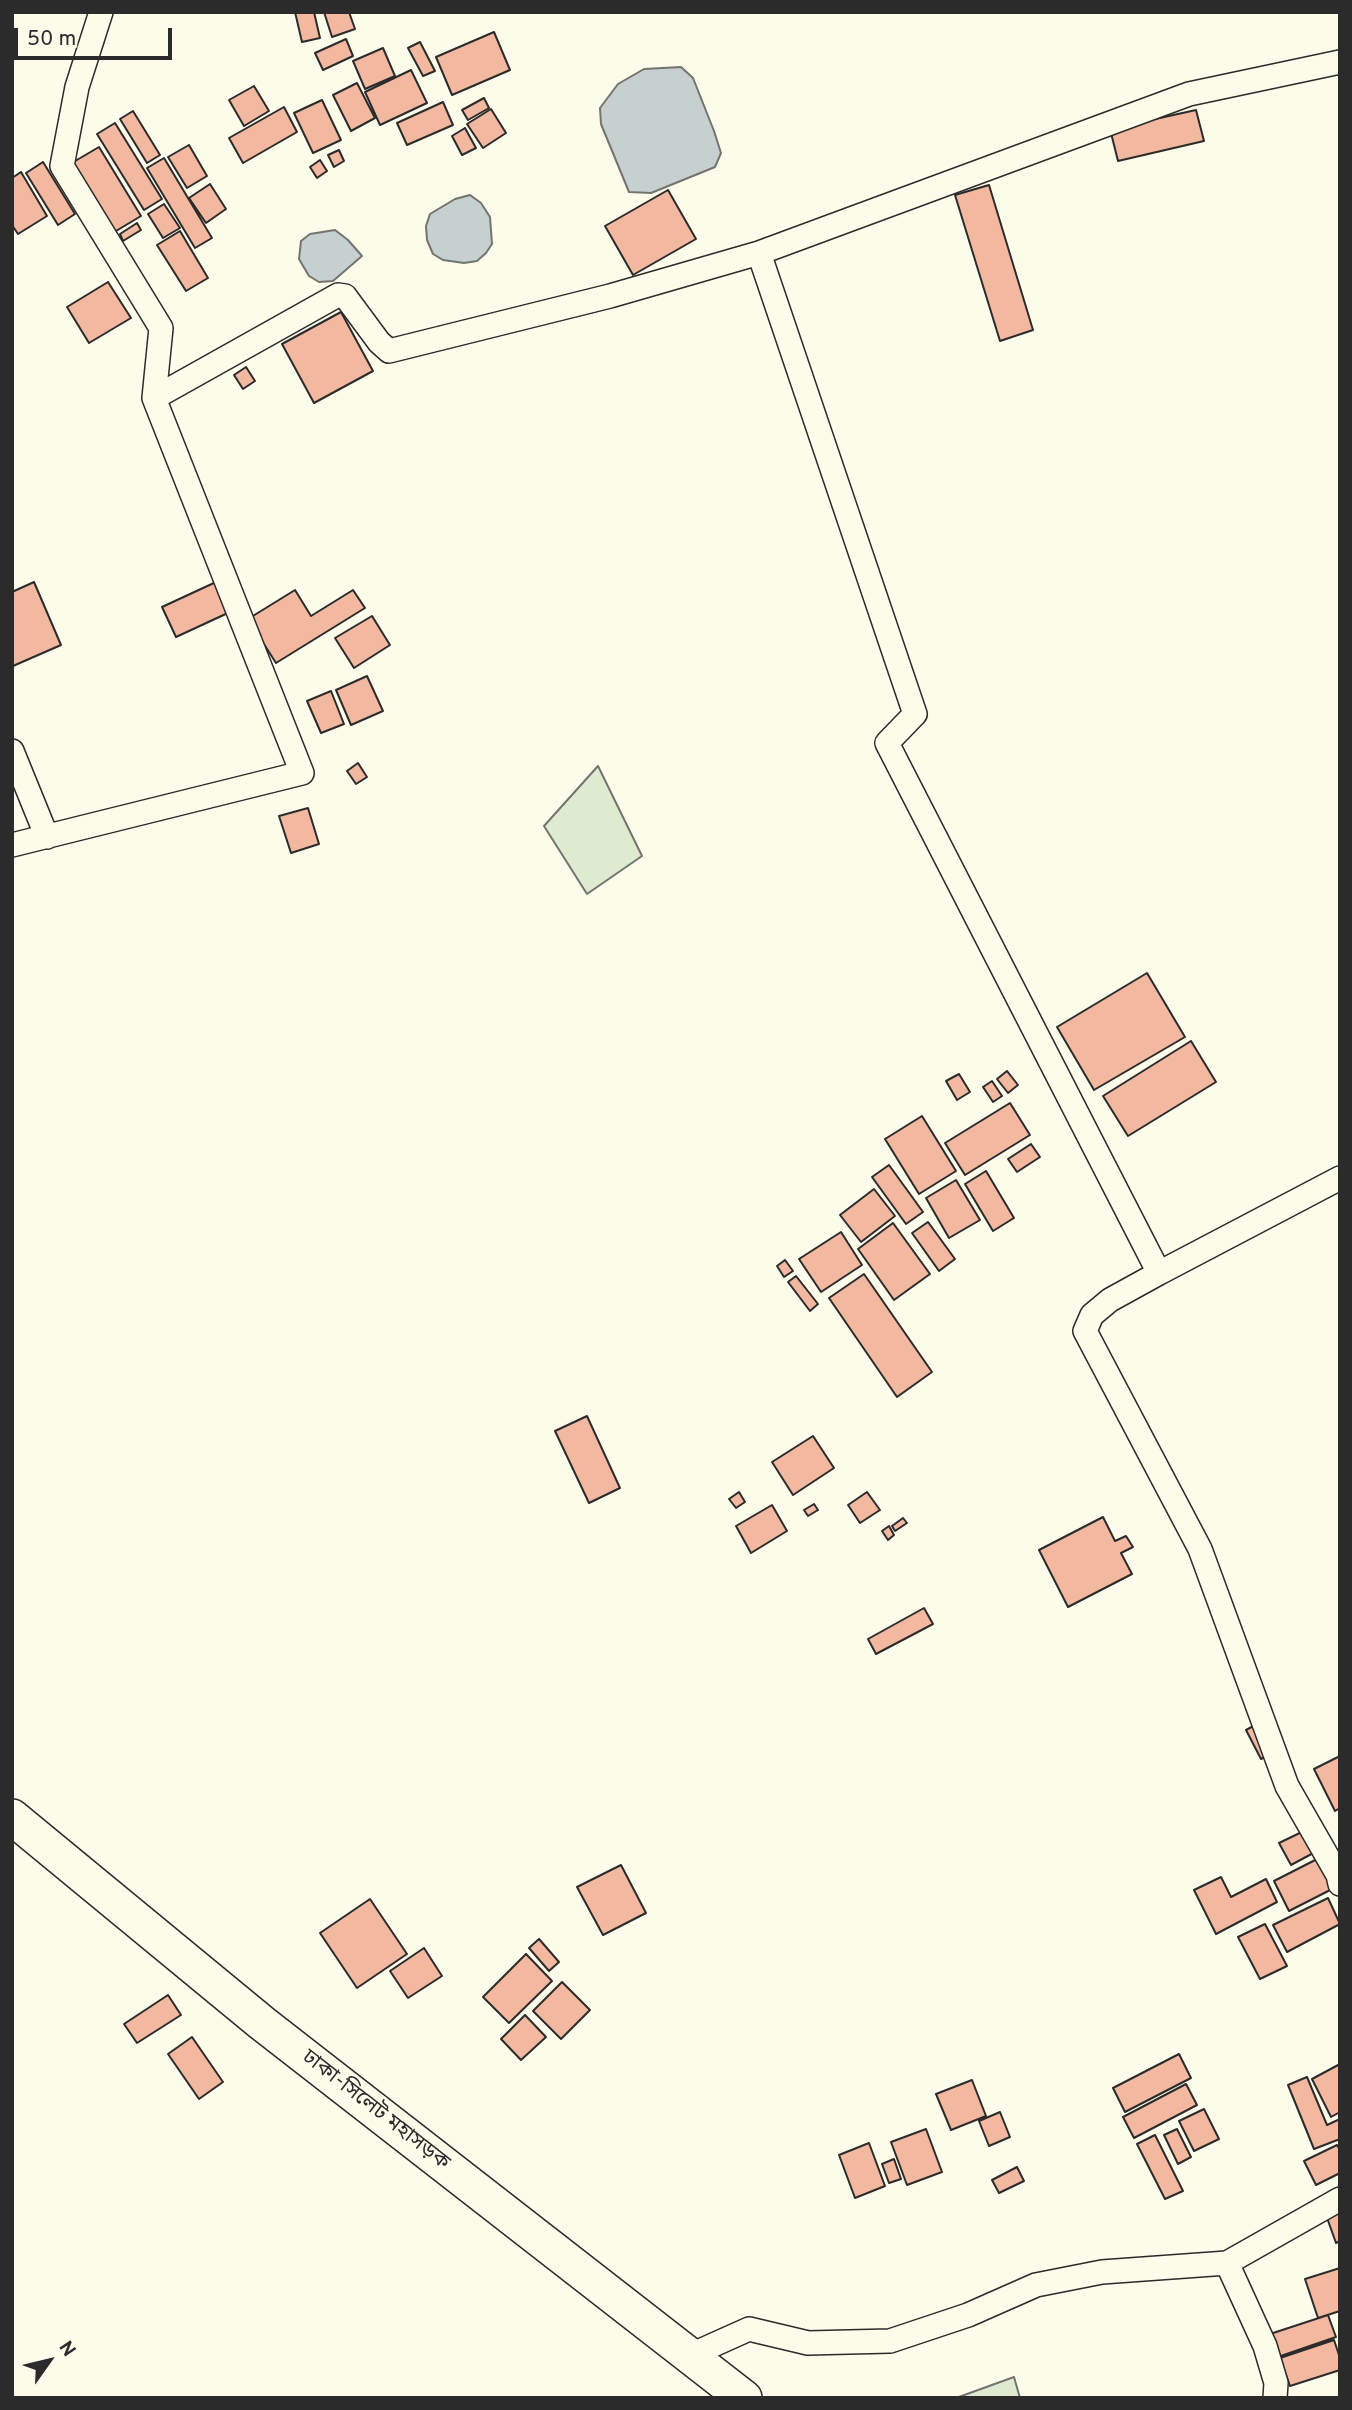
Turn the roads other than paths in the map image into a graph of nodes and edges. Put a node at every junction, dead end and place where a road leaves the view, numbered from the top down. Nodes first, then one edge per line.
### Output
1 (101, 12) edge
2 (1340, 62) edge
3 (759, 253) junction
4 (154, 398) junction
5 (12, 751) edge
6 (47, 837) junction
7 (12, 845) edge
8 (1340, 1178) edge
9 (1159, 1273) junction
10 (12, 1817) edge
11 (1340, 1884) edge
12 (1340, 2199) edge
13 (1227, 2263) junction
14 (691, 2355) junction
15 (744, 2398) edge
16 (1275, 2398) edge

1 - 4 street
2 - 3 street
3 - 4 street
3 - 9 street
4 - 6 street
5 - 6 street
6 - 7 street
8 - 9 street
9 - 11 street
10 - 14 highway, ঢাকা-সিলেট মহাসড়ক
12 - 13 street
13 - 14 street
13 - 16 street
14 - 15 highway, ঢাকা-সিলেট মহাসড়ক

